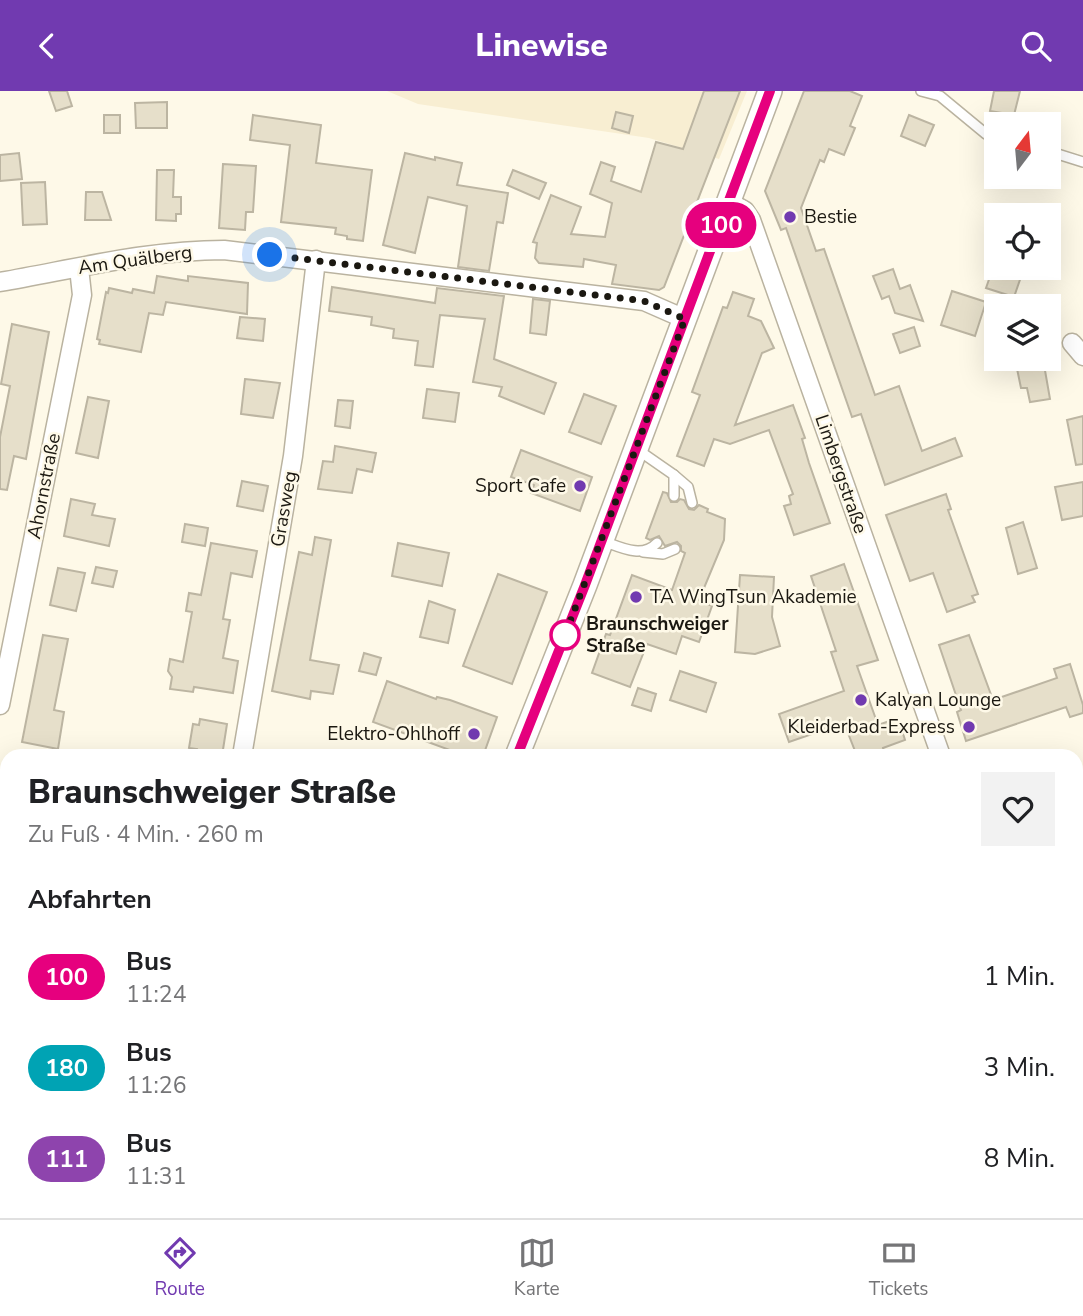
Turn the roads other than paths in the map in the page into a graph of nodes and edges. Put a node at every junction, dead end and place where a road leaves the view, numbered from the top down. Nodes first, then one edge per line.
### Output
1 (770, 91) edge
2 (921, 91) edge
3 (984, 132) edge
4 (1061, 156) edge
5 (1083, 162) edge
6 (729, 202) junction
7 (316, 260) junction
8 (79, 268) junction
9 (0, 282) edge
10 (685, 319) junction
11 (636, 448) junction
12 (674, 475) junction
13 (674, 496) dead end
14 (692, 503) dead end
15 (601, 541) junction
16 (657, 543) dead end
17 (675, 549) dead end
18 (642, 552) junction
19 (0, 705) edge
20 (243, 749) edge
21 (520, 749) edge
22 (939, 749) edge

1 - 6 street
2 - 3 lane
4 - 5 lane
6 - 10 street
6 - 22 street, Limbergstraße
7 - 8 street, Am Quälberg
7 - 10 street, Am Quälberg
7 - 20 street, Grasweg
8 - 9 street, Am Quälberg
8 - 19 street, Ahornstraße
10 - 11 street
11 - 12 lane
11 - 15 street
12 - 13 lane
12 - 14 lane
15 - 18 lane
15 - 21 street
16 - 18 lane
17 - 18 lane

